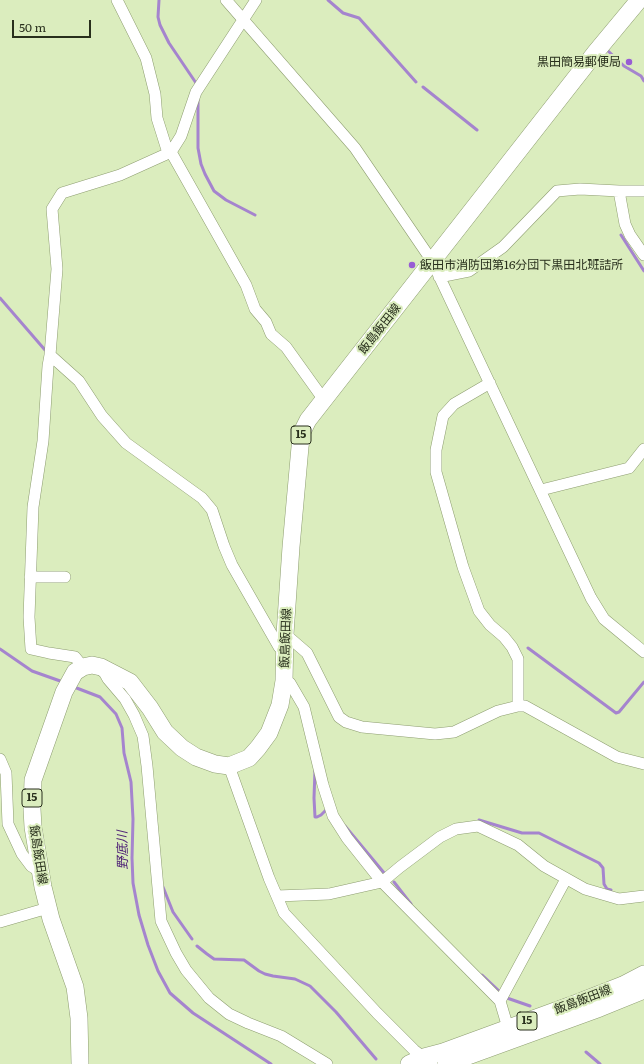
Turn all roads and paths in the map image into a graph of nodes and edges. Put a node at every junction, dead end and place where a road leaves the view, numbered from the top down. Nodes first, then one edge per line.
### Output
1 (117, 0) edge
2 (226, 0) edge
3 (256, 0) edge
4 (639, 0) edge
5 (244, 20) junction
6 (169, 152) junction
7 (619, 191) junction
8 (644, 191) edge
9 (644, 255) edge
10 (432, 261) junction
11 (439, 277) junction
12 (50, 355) junction
13 (490, 383) junction
14 (324, 400) junction
15 (644, 449) edge
16 (541, 490) junction
17 (30, 577) junction
18 (65, 577) dead end
19 (285, 634) junction
20 (285, 652) junction
21 (644, 652) edge
22 (101, 667) junction
23 (79, 669) junction
24 (284, 681) junction
25 (518, 706) junction
26 (0, 759) edge
27 (644, 764) edge
28 (229, 766) junction
29 (39, 871) junction
30 (566, 879) junction
31 (382, 882) junction
32 (277, 896) junction
33 (644, 896) edge
34 (48, 908) junction
35 (0, 922) edge
36 (644, 974) edge
37 (644, 990) edge
38 (500, 1001) junction
39 (508, 1028) junction
40 (421, 1062) edge
41 (80, 1064) edge
42 (327, 1064) edge
43 (446, 1064) edge

1 - 6 street
2 - 5 street
3 - 5 street
4 - 10 main road, 飯島飯田線 / 15
5 - 6 street
5 - 10 street
6 - 12 street
6 - 14 street
7 - 8 street
7 - 9 street
7 - 11 street
10 - 11 street
10 - 14 main road, 飯島飯田線 / 15
11 - 13 street
12 - 17 street
12 - 20 street
13 - 16 street
13 - 25 street
14 - 19 main road, 飯島飯田線 / 15
15 - 16 street
16 - 21 street
17 - 18 street
17 - 23 street
19 - 20 main road, 飯島飯田線 / 15
19 - 25 street
20 - 24 main road, 飯島飯田線 / 15
22 - 23 main road
22 - 28 main road
22 - 42 street
23 - 29 main road, 飯島飯田線 / 15
24 - 28 main road, 飯島飯田線 / 15
24 - 31 street
25 - 27 street
26 - 29 street
28 - 32 street
29 - 34 main road, 飯島飯田線 / 15
30 - 31 street
30 - 33 street
30 - 38 street
31 - 32 street
31 - 38 street
32 - 40 street
34 - 35 street
34 - 41 main road, 飯島飯田線 / 15
36 - 39 main road, 飯島飯田線 / 15
37 - 43 main road, 飯島飯田線 / 15
38 - 39 street
39 - 40 main road, 飯島飯田線 / 15

